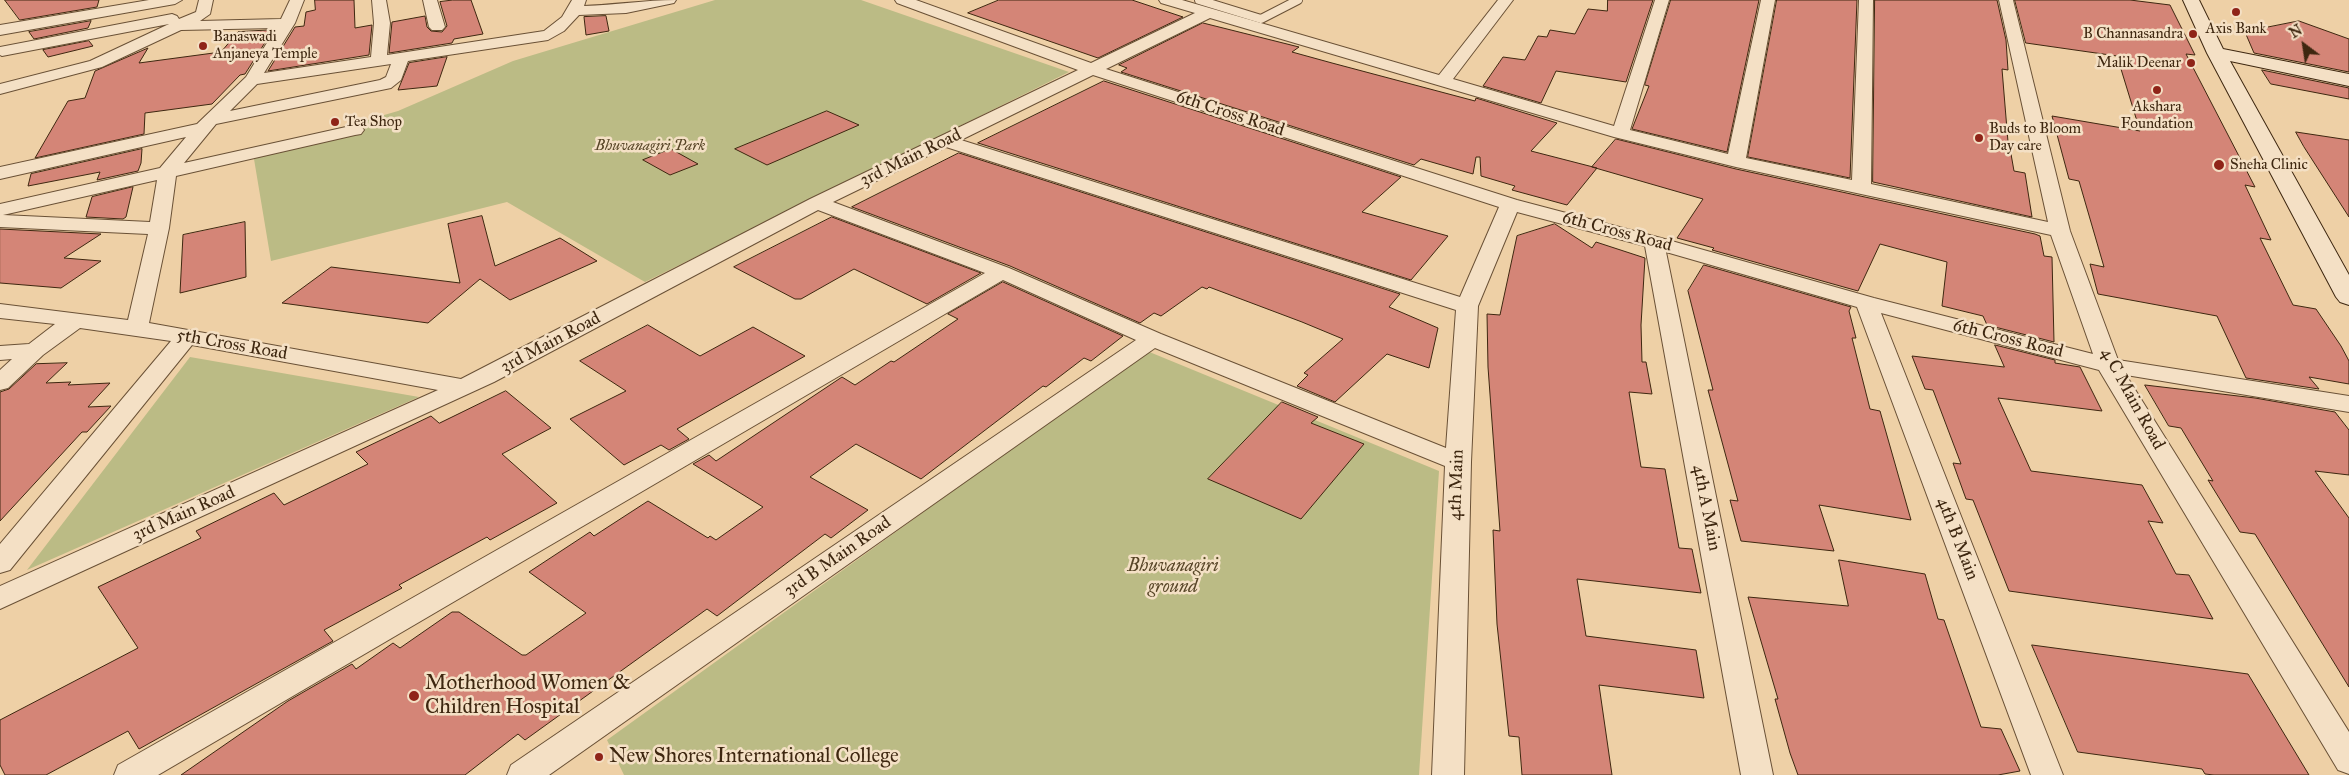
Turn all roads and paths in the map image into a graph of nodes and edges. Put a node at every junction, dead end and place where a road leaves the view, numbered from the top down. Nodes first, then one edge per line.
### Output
1 (175, 0) edge
2 (297, 0) edge
3 (379, 0) edge
4 (430, 0) edge
5 (670, 0) edge
6 (902, 0) edge
7 (1298, 0) edge
8 (1506, 0) edge
9 (1662, 0) edge
10 (1768, 0) edge
11 (1866, 0) edge
12 (2006, 0) edge
13 (2191, 0) edge
14 (1179, 2) edge
15 (578, 5) edge
16 (205, 7) edge
17 (1204, 7) edge
18 (53, 8) dead end
19 (44, 22) junction
20 (287, 23) junction
21 (178, 27) junction
22 (437, 27) dead end
23 (0, 30) edge
24 (2, 51) dead end
25 (2216, 53) junction
26 (401, 57) junction
27 (379, 61) junction
28 (1094, 70) junction
29 (252, 80) junction
30 (1443, 80) junction
31 (2349, 80) edge
32 (0, 89) edge
33 (207, 124) junction
34 (355, 130) dead end
35 (1620, 133) junction
36 (946, 141) junction
37 (1736, 161) junction
38 (168, 170) junction
39 (0, 173) edge
40 (1861, 188) junction
41 (817, 203) junction
42 (1510, 204) junction
43 (0, 210) edge
44 (0, 221) edge
45 (159, 228) junction
46 (2060, 231) junction
47 (1654, 242) junction
48 (1002, 272) junction
49 (2349, 296) edge
50 (1866, 303) junction
51 (1467, 306) junction
52 (0, 311) edge
53 (77, 319) junction
54 (137, 328) junction
55 (187, 336) junction
56 (1153, 339) junction
57 (35, 350) junction
58 (0, 353) edge
59 (2108, 365) junction
60 (0, 383) edge
61 (464, 387) junction
62 (2349, 404) edge
63 (1458, 462) junction
64 (0, 563) edge
65 (0, 598) edge
66 (2349, 760) edge
67 (130, 775) edge
68 (523, 775) edge
69 (1448, 775) edge
70 (1757, 775) edge
71 (2047, 775) edge

1 - 19 street
2 - 20 street
3 - 27 street
4 - 22 street
5 - 15 street
6 - 28 street, 6th Cross Road
7 - 17 lane
8 - 30 street
9 - 35 street
10 - 37 street
11 - 40 street
12 - 46 street, 4 C Main Road
13 - 25 street
14 - 17 street
15 - 26 street
16 - 21 street
16 - 24 street
17 - 28 street, 3rd Main Road
17 - 30 street
18 - 19 street
19 - 23 street
20 - 21 street
20 - 29 street
21 - 32 street
25 - 31 street
25 - 49 street
26 - 27 street
26 - 33 street
27 - 29 street
28 - 36 street, 3rd Main Road
28 - 42 street, 6th Cross Road
29 - 33 street
30 - 35 street
33 - 38 street
33 - 39 street
34 - 38 street
35 - 37 street
36 - 41 street, 3rd Main Road
36 - 51 street
37 - 40 street
38 - 43 street
38 - 45 street
40 - 46 street
41 - 48 street
41 - 61 street, 3rd Main Road
42 - 47 street, 6th Cross Road
42 - 51 street, 4th Main
44 - 45 street
45 - 54 street
46 - 59 street, 4 C Main Road
47 - 50 street, 6th Cross Road
47 - 70 street, 4th A Main
48 - 56 street
48 - 67 street
50 - 59 street, 6th Cross Road
50 - 71 street, 4th B Main
51 - 63 street, 4th Main
52 - 53 street, 5th Cross Road
53 - 54 street, 5th Cross Road
53 - 57 street
54 - 55 street, 5th Cross Road
55 - 61 street, 5th Cross Road
55 - 64 street
56 - 63 street
56 - 68 street, 3rd B Main Road
57 - 58 street
57 - 60 street
59 - 62 street, 6th Cross Road
59 - 66 street, 4 C Main Road
61 - 65 street, 3rd Main Road
63 - 69 street, 4th Main

